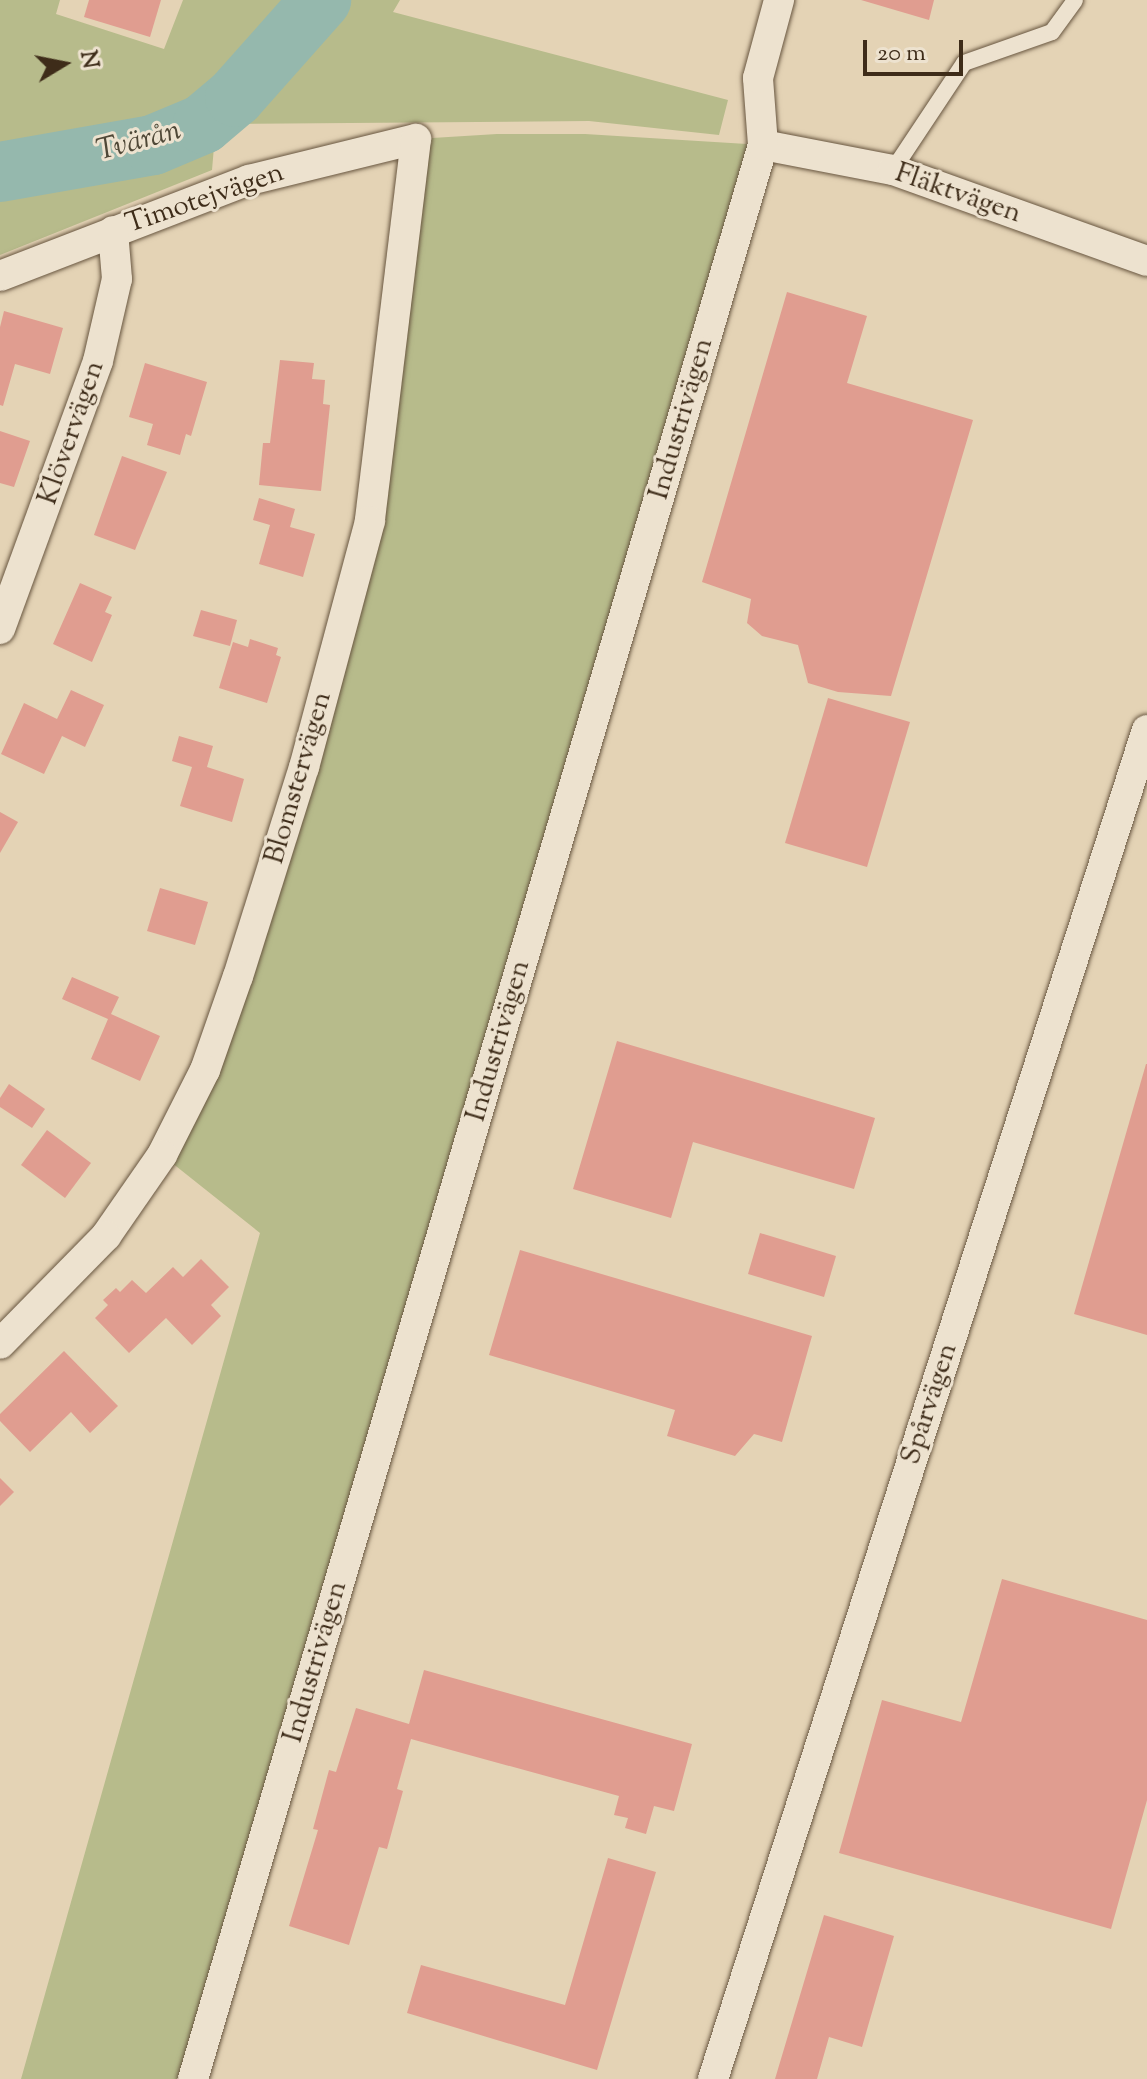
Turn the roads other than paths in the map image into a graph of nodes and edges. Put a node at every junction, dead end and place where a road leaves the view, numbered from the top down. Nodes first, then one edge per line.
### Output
1 (779, 0) edge
2 (1075, 0) edge
3 (416, 139) joint
4 (763, 145) junction
5 (893, 170) junction
6 (113, 231) junction
7 (1147, 261) edge
8 (0, 276) edge
9 (0, 629) edge
10 (1147, 730) edge
11 (0, 1344) edge
12 (193, 2079) edge
13 (713, 2079) edge

1 - 4 street, Industrivägen
2 - 5 lane
3 - 6 street, Timotejvägen
3 - 11 street, Blomstervägen
4 - 5 street, Fläktvägen
4 - 12 street, Industrivägen
5 - 7 street, Fläktvägen
6 - 8 street, Timotejvägen
6 - 9 street, Klövervägen
10 - 13 street, Spårvägen

